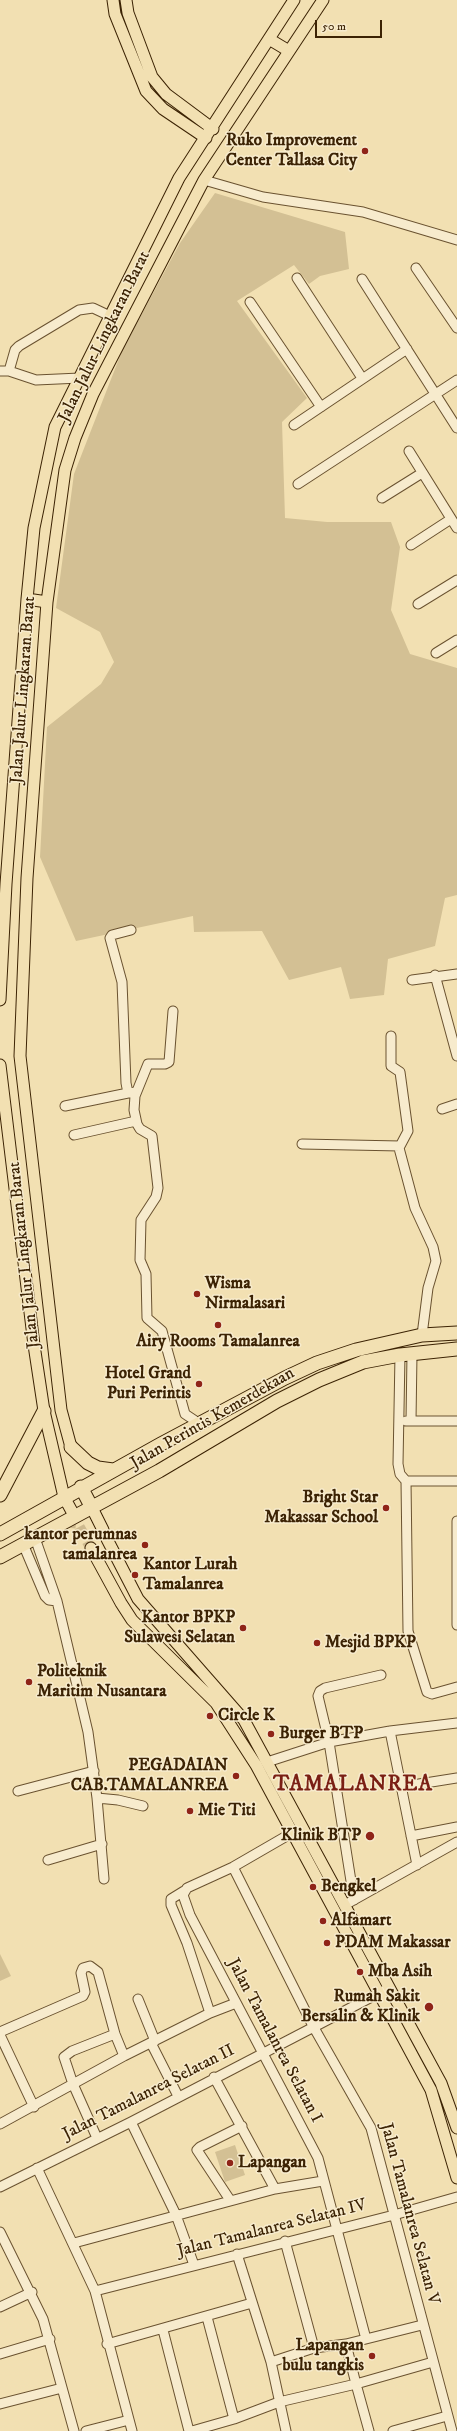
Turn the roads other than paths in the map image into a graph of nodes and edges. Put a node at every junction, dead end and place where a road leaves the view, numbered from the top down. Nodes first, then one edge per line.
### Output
1 (113, 0) edge
2 (126, 0) edge
3 (294, 0) edge
4 (323, 0) edge
5 (269, 39) junction
6 (289, 51) junction
7 (213, 129) junction
8 (206, 138) junction
9 (204, 180) junction
10 (457, 240) edge
11 (416, 268) dead end
12 (297, 278) dead end
13 (362, 279) dead end
14 (250, 302) dead end
15 (110, 316) junction
16 (455, 322) edge
17 (407, 349) junction
18 (5, 371) edge
19 (80, 378) junction
20 (362, 378) junction
21 (457, 380) edge
22 (435, 394) junction
23 (321, 407) junction
24 (294, 425) dead end
25 (457, 428) edge
26 (409, 451) dead end
27 (422, 473) junction
28 (298, 484) dead end
29 (382, 498) dead end
30 (451, 519) junction
31 (457, 528) edge
32 (410, 545) dead end
33 (457, 580) edge
34 (27, 599) junction
35 (47, 602) junction
36 (418, 604) dead end
37 (457, 640) edge
38 (436, 653) dead end
39 (131, 930) dead end
40 (457, 974) edge
41 (435, 975) junction
42 (412, 980) dead end
43 (0, 1000) edge
44 (172, 1011) dead end
45 (391, 1036) dead end
46 (457, 1056) edge
47 (0, 1065) edge
48 (132, 1093) junction
49 (457, 1104) edge
50 (65, 1106) dead end
51 (442, 1109) dead end
52 (136, 1121) junction
53 (74, 1135) dead end
54 (302, 1144) dead end
55 (400, 1146) junction
56 (457, 1333) edge
57 (422, 1335) junction
58 (457, 1349) edge
59 (406, 1355) junction
60 (44, 1411) junction
61 (398, 1421) junction
62 (411, 1421) junction
63 (457, 1421) edge
64 (200, 1424) junction
65 (71, 1447) joint
66 (113, 1470) junction
67 (406, 1481) junction
68 (457, 1481) edge
69 (80, 1488) junction
70 (0, 1494) edge
71 (58, 1500) junction
72 (92, 1508) junction
73 (70, 1519) junction
74 (457, 1521) edge
75 (0, 1534) edge
76 (35, 1538) junction
77 (23, 1544) junction
78 (91, 1548) tunnel mouth
79 (0, 1557) edge
80 (57, 1601) junction
81 (457, 1625) edge
82 (381, 1675) dead end
83 (457, 1687) edge
84 (244, 1720) junction
85 (457, 1723) edge
86 (234, 1729) junction
87 (390, 1731) junction
88 (329, 1742) junction
89 (267, 1762) junction
90 (94, 1771) junction
91 (457, 1778) edge
92 (400, 1786) junction
93 (18, 1791) dead end
94 (97, 1798) junction
95 (143, 1806) dead end
96 (457, 1827) edge
97 (298, 1830) junction
98 (411, 1836) junction
99 (457, 1842) edge
100 (102, 1844) junction
101 (48, 1860) dead end
102 (417, 1865) junction
103 (233, 1867) junction
104 (104, 1879) dead end
105 (184, 1891) junction
106 (354, 1900) junction
107 (344, 1906) junction
108 (383, 1990) junction
109 (138, 1999) dead end
110 (236, 2003) junction
111 (210, 2013) junction
112 (313, 2026) junction
113 (0, 2034) edge
114 (115, 2034) junction
115 (153, 2042) junction
116 (262, 2053) junction
117 (124, 2056) junction
118 (214, 2077) junction
119 (73, 2084) junction
120 (178, 2096) junction
121 (34, 2107) junction
122 (131, 2122) junction
123 (0, 2124) edge
124 (242, 2126) junction
125 (457, 2128) edge
126 (97, 2138) junction
127 (37, 2168) junction
128 (457, 2178) edge
129 (323, 2181) junction
130 (0, 2187) edge
131 (275, 2189) junction
132 (457, 2197) edge
133 (230, 2200) junction
134 (176, 2215) junction
135 (394, 2215) junction
136 (338, 2229) junction
137 (0, 2232) edge
138 (285, 2241) junction
139 (74, 2244) junction
140 (4, 2250) edge
141 (237, 2254) junction
142 (194, 2265) junction
143 (95, 2291) junction
144 (32, 2292) junction
145 (252, 2303) junction
146 (0, 2307) edge
147 (207, 2317) junction
148 (422, 2325) junction
149 (163, 2330) junction
150 (50, 2339) junction
151 (366, 2339) junction
152 (107, 2344) junction
153 (346, 2344) junction
154 (314, 2348) junction
155 (0, 2354) edge
156 (271, 2362) junction
157 (433, 2362) junction
158 (356, 2384) junction
159 (62, 2388) junction
160 (279, 2402) junction
161 (0, 2404) edge
162 (447, 2416) junction
163 (234, 2419) junction
164 (129, 2420) junction
165 (74, 2431) edge
166 (86, 2431) edge
167 (132, 2431) edge
168 (189, 2431) edge
169 (192, 2431) edge
170 (286, 2431) edge
171 (369, 2431) edge
172 (393, 2431) edge
173 (452, 2431) edge

1 - 8 main road
2 - 7 main road
3 - 5 main road, Jalan Jalur Lingkaran Barat
4 - 6 main road, Jalan Jalur Lingkaran Barat
5 - 6 main road
5 - 7 main road, Jalan Jalur Lingkaran Barat
6 - 9 main road, Jalan Jalur Lingkaran Barat
7 - 8 main road, Jalan Jalur Lingkaran Barat
8 - 15 main road, Jalan Jalur Lingkaran Barat
9 - 10 street
9 - 35 main road, Jalan Jalur Lingkaran Barat
11 - 16 street
12 - 20 street
13 - 17 street
14 - 23 street
15 - 18 street
15 - 19 main road, Jalan Jalur Lingkaran Barat
17 - 20 street
17 - 22 street
18 - 19 street
19 - 34 main road, Jalan Jalur Lingkaran Barat
20 - 23 street
21 - 22 street
22 - 25 street
22 - 28 street
23 - 24 street
26 - 27 street
27 - 29 street
27 - 30 street
30 - 31 street
30 - 32 street
33 - 36 street
34 - 35 main road
34 - 43 main road, Jalan Jalur Lingkaran Barat
35 - 65 main road, Jalan Jalur Lingkaran Barat
37 - 38 street
39 - 48 street
40 - 41 street
41 - 42 street
41 - 46 street
44 - 48 street
45 - 55 street
47 - 60 main road, Jalan Jalur Lingkaran Barat
48 - 50 street
48 - 52 street
49 - 51 street
52 - 53 street
52 - 64 street
54 - 55 street
55 - 57 street
56 - 57 highway, Jalan Perintis Kemerdekaan
57 - 64 highway, Jalan Perintis Kemerdekaan
58 - 59 highway, Jalan Perintis Kemerdekaan
59 - 61 street
59 - 62 street
59 - 72 highway, Jalan Perintis Kemerdekaan
60 - 70 highway
60 - 71 main road, Jalan Jalur Lingkaran Barat
61 - 62 street
61 - 67 street
62 - 63 street
64 - 66 highway, Jalan Perintis Kemerdekaan
65 - 66 highway
66 - 69 highway, Jalan Perintis Kemerdekaan
67 - 68 street
67 - 83 street
69 - 71 highway, Jalan Perintis Kemerdekaan
69 - 72 highway
71 - 73 highway
71 - 75 highway, Jalan Perintis Kemerdekaan
72 - 73 highway, Jalan Perintis Kemerdekaan
72 - 84 main road
73 - 76 highway, Jalan Perintis Kemerdekaan
74 - 81 street
76 - 77 highway, Jalan Perintis Kemerdekaan
76 - 80 street
77 - 79 highway, Jalan Perintis Kemerdekaan
77 - 80 street
78 - 86 main road
80 - 90 street
82 - 88 street
84 - 86 main road
84 - 89 main road
85 - 87 street
86 - 97 main road
87 - 88 street
87 - 92 street
88 - 89 street
88 - 106 street
89 - 97 main road
90 - 93 street
90 - 94 street
91 - 92 street
92 - 98 street
94 - 95 street
94 - 100 street
96 - 98 street
97 - 103 street
97 - 107 main road
97 - 108 main road
98 - 102 street
99 - 102 street
100 - 101 street
100 - 104 street
102 - 106 street
103 - 105 street
103 - 112 street, Jalan Tamalanrea Selatan V
105 - 110 street, Jalan Tamalanrea Selatan I
105 - 111 street
106 - 107 street
107 - 108 main road
108 - 112 street, Jalan Tamalanrea Selatan II
108 - 125 main road
108 - 128 main road
109 - 115 street
110 - 111 street
110 - 116 street, Jalan Tamalanrea Selatan I
111 - 115 street
112 - 116 street, Jalan Tamalanrea Selatan II
112 - 135 street, Jalan Tamalanrea Selatan V
113 - 114 street
113 - 121 street
114 - 117 street
114 - 119 street
115 - 117 street
115 - 120 street
116 - 118 street, Jalan Tamalanrea Selatan II
116 - 129 street, Jalan Tamalanrea Selatan I
117 - 119 street
118 - 120 street, Jalan Tamalanrea Selatan II
118 - 124 street
119 - 121 street
119 - 126 street
120 - 122 street, Jalan Tamalanrea Selatan II
121 - 123 street
122 - 126 street, Jalan Tamalanrea Selatan II
122 - 134 street
124 - 131 street
124 - 133 street
126 - 127 street, Jalan Tamalanrea Selatan II
127 - 130 street, Jalan Tamalanrea Selatan II
127 - 139 street
129 - 131 street
129 - 136 street, Jalan Tamalanrea Selatan I
131 - 133 street
132 - 135 street, Jalan Tamalanrea Selatan IV
133 - 134 street
134 - 139 street
134 - 142 street
135 - 136 street, Jalan Tamalanrea Selatan IV
135 - 148 street, Jalan Tamalanrea Selatan V
136 - 138 street, Jalan Tamalanrea Selatan IV
136 - 151 street, Jalan Tamalanrea Selatan I
137 - 140 street
138 - 141 street, Jalan Tamalanrea Selatan IV
138 - 154 street
139 - 143 street
140 - 144 street
141 - 142 street, Jalan Tamalanrea Selatan IV
141 - 145 street
142 - 143 street, Jalan Tamalanrea Selatan IV
143 - 152 street
144 - 146 street
144 - 150 street
145 - 147 street
145 - 156 street
147 - 149 street
147 - 163 street
148 - 151 street
148 - 157 street, Jalan Tamalanrea Selatan V
149 - 152 street
149 - 168 street
150 - 155 street
150 - 159 street
151 - 153 street
152 - 164 street
153 - 154 street
153 - 158 street
154 - 156 street
156 - 160 street
157 - 158 street
157 - 162 street, Jalan Tamalanrea Selatan V
158 - 160 street
158 - 171 street
159 - 161 street
159 - 165 street
160 - 163 street
160 - 170 street
162 - 172 street
162 - 173 street, Jalan Tamalanrea Selatan V
163 - 169 street
164 - 166 street
164 - 167 street

